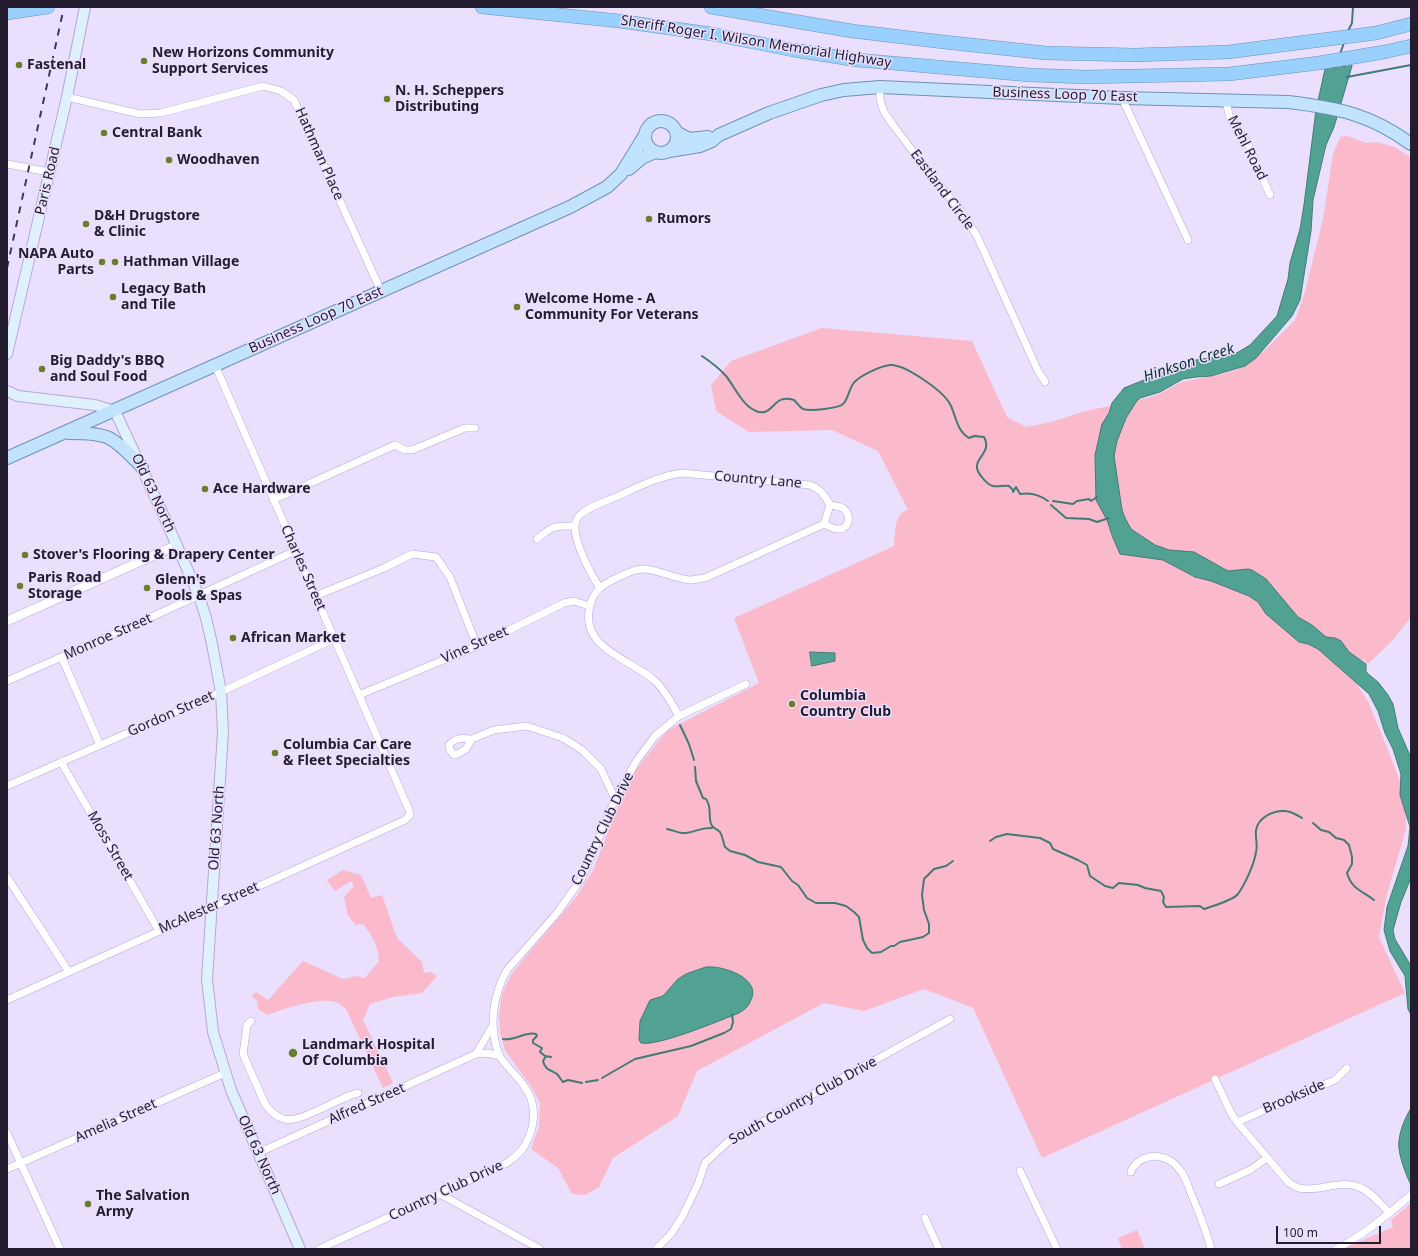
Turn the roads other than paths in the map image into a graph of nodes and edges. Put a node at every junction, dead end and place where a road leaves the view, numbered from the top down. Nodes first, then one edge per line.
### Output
1 (48, 7) edge
2 (85, 7) edge
3 (482, 7) edge
4 (711, 7) edge
5 (7, 13) edge
6 (1411, 24) edge
7 (1411, 46) edge
8 (880, 87) junction
9 (67, 97) junction
10 (1122, 98) junction
11 (1226, 101) junction
12 (676, 132) junction
13 (645, 135) junction
14 (719, 136) junction
15 (1411, 144) edge
16 (669, 151) junction
17 (655, 152) junction
18 (7, 164) edge
19 (49, 172) junction
20 (621, 174) junction
21 (1270, 195) dead end
22 (1188, 240) dead end
23 (381, 291) junction
24 (7, 354) edge
25 (215, 365) junction
26 (1045, 382) dead end
27 (7, 391) edge
28 (115, 411) junction
29 (475, 428) dead end
30 (60, 434) junction
31 (7, 458) edge
32 (142, 467) junction
33 (273, 500) junction
34 (830, 505) junction
35 (824, 524) junction
36 (575, 526) junction
37 (537, 539) dead end
38 (177, 545) junction
39 (295, 551) junction
40 (600, 588) junction
41 (199, 596) junction
42 (315, 596) junction
43 (589, 606) junction
44 (7, 621) edge
45 (334, 639) junction
46 (477, 646) junction
47 (62, 658) junction
48 (7, 681) edge
49 (746, 684) dead end
50 (221, 692) junction
51 (359, 695) junction
52 (679, 716) junction
53 (472, 739) dead end
54 (100, 745) junction
55 (61, 762) junction
56 (7, 786) edge
57 (615, 799) junction
58 (410, 815) joint
59 (7, 877) edge
60 (212, 907) junction
61 (159, 930) junction
62 (69, 972) junction
63 (7, 1000) edge
64 (950, 1019) dead end
65 (251, 1021) dead end
66 (493, 1025) junction
67 (476, 1054) junction
68 (500, 1056) junction
69 (1347, 1068) dead end
70 (225, 1073) junction
71 (1215, 1079) dead end
72 (358, 1093) dead end
73 (1237, 1122) junction
74 (7, 1133) edge
75 (258, 1153) junction
76 (1267, 1158) junction
77 (21, 1163) junction
78 (7, 1169) edge
79 (1020, 1171) dead end
80 (1131, 1172) dead end
81 (1219, 1184) dead end
82 (440, 1194) junction
83 (1409, 1197) edge
84 (1389, 1213) junction
85 (925, 1218) dead end
86 (60, 1249) edge
87 (300, 1249) edge
88 (319, 1249) edge
89 (540, 1249) edge
90 (656, 1249) edge
91 (939, 1249) edge
92 (1057, 1249) edge
93 (1211, 1249) edge
94 (1336, 1249) edge

1 - 5 highway
2 - 9 main road, Paris Road
3 - 7 highway, Sheriff Roger I. Wilson Memorial Highway
4 - 6 highway, Sheriff Roger I. Wilson Memorial Highway
8 - 10 main road, Business Loop 70 East
8 - 14 main road, Business Loop 70 East
8 - 26 street, Eastland Circle
9 - 19 main road, Paris Road
9 - 23 street, Hathman Place
10 - 11 main road, Business Loop 70 East
10 - 22 street
11 - 15 main road, Business Loop 70 East
11 - 21 street, Mehl Road
12 - 13 main road
12 - 14 main road, Business Loop 70 East
12 - 16 main road
13 - 17 main road
13 - 20 main road, Business Loop 70 East
14 - 16 main road, Business Loop 70 East
16 - 17 main road
17 - 20 main road, Business Loop 70 East
18 - 19 street
19 - 24 main road, Paris Road
20 - 23 main road, Business Loop 70 East
23 - 25 main road, Business Loop 70 East
25 - 28 main road, Business Loop 70 East
25 - 33 street, Charles Street
27 - 28 main road
28 - 30 main road, Business Loop 70 East
28 - 32 main road, Old 63 North
29 - 33 street
30 - 31 main road, Business Loop 70 East
30 - 32 main road
32 - 38 main road, Old 63 North
33 - 39 street, Charles Street
34 - 35 street
34 - 35 street
34 - 36 street, Country Lane
35 - 40 street
36 - 37 street
36 - 40 street
38 - 41 main road, Old 63 North
38 - 44 street
39 - 41 street, Monroe Street
39 - 42 street, Charles Street
40 - 43 street
41 - 47 street, Monroe Street
41 - 50 main road, Old 63 North
42 - 45 street, Charles Street
42 - 46 street
43 - 46 street, Vine Street
43 - 52 street
45 - 50 street, Gordon Street
45 - 51 street, Charles Street
46 - 51 street, Vine Street
47 - 48 street, Monroe Street
47 - 54 street
49 - 52 street, Country Club Drive
50 - 54 street, Gordon Street
50 - 60 main road, Old 63 North
51 - 58 street, Charles Street
52 - 57 street, Country Club Drive
53 - 57 street
54 - 55 street, Gordon Street
55 - 56 street, Gordon Street
55 - 61 street, Moss Street
57 - 66 street, Country Club Drive
58 - 60 street, McAlester Street
59 - 62 street
60 - 61 street, McAlester Street
60 - 70 main road, Old 63 North
61 - 62 street, McAlester Street
62 - 63 street, McAlester Street
64 - 90 street, South Country Club Drive
65 - 72 street
66 - 67 street
66 - 68 street, Country Club Drive
67 - 68 street, Alfred Street
67 - 75 street, Alfred Street
68 - 82 street, Country Club Drive
69 - 73 street, Brookside
70 - 75 main road, Old 63 North
70 - 77 street, Amelia Street
71 - 73 street
73 - 76 street
74 - 77 street
75 - 87 main road, Old 63 North
76 - 81 street
76 - 84 street
77 - 78 street, Amelia Street
77 - 86 street
79 - 92 street
80 - 93 street
82 - 88 street, Country Club Drive
82 - 89 street
83 - 84 street
84 - 94 street
85 - 91 street

